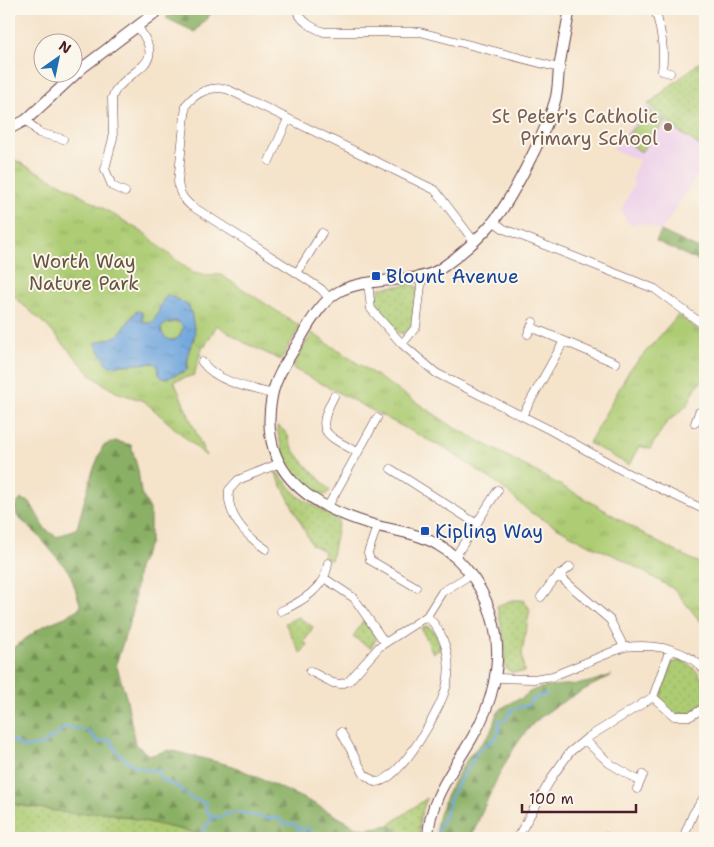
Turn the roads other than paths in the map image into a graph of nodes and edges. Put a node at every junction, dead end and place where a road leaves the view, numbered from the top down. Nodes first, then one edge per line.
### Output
1 (160, 9) edge
2 (296, 9) edge
3 (570, 9) edge
4 (655, 9) edge
5 (138, 27) junction
6 (559, 68) junction
7 (663, 71) dead end
8 (288, 119) junction
9 (26, 120) junction
10 (9, 129) edge
11 (63, 139) dead end
12 (269, 161) dead end
13 (125, 192) dead end
14 (493, 221) junction
15 (322, 233) dead end
16 (473, 240) junction
17 (297, 273) junction
18 (422, 277) junction
19 (368, 282) junction
20 (329, 298) junction
21 (705, 326) edge
22 (531, 328) dead end
23 (564, 341) junction
24 (402, 344) junction
25 (202, 362) dead end
26 (616, 363) dead end
27 (273, 394) junction
28 (334, 402) dead end
29 (522, 416) junction
30 (697, 417) dead end
31 (377, 418) dead end
32 (705, 421) edge
33 (357, 452) junction
34 (280, 462) junction
35 (391, 469) dead end
36 (399, 474) junction
37 (394, 482) dead end
38 (498, 490) dead end
39 (328, 508) junction
40 (705, 510) edge
41 (477, 524) junction
42 (378, 526) junction
43 (266, 549) dead end
44 (456, 557) junction
45 (328, 563) dead end
46 (570, 566) dead end
47 (470, 575) junction
48 (558, 575) junction
49 (324, 578) junction
50 (416, 587) dead end
51 (541, 597) dead end
52 (281, 611) dead end
53 (426, 616) junction
54 (385, 643) junction
55 (624, 647) junction
56 (670, 649) junction
57 (310, 671) dead end
58 (705, 671) edge
59 (495, 678) junction
60 (653, 697) junction
61 (704, 711) edge
62 (341, 732) dead end
63 (356, 738) dead end
64 (585, 740) junction
65 (347, 743) junction
66 (640, 782) dead end
67 (705, 796) edge
68 (428, 838) edge
69 (517, 838) edge
70 (683, 838) edge

1 - 5 street
2 - 6 street
3 - 6 street
4 - 7 street
5 - 9 street
5 - 13 street
6 - 14 street
8 - 12 street
8 - 16 street
8 - 17 street
9 - 10 street
9 - 11 street
14 - 16 street
14 - 21 street
15 - 17 street
16 - 18 street
17 - 20 street
18 - 19 street
18 - 24 street
19 - 20 street
19 - 24 street
20 - 27 street
22 - 23 street
23 - 26 street
23 - 29 street
24 - 29 street
25 - 27 street
27 - 34 street
28 - 33 street
29 - 40 street
30 - 32 street
31 - 33 street
33 - 39 street
34 - 39 street
34 - 43 street
35 - 36 street
36 - 37 street
36 - 41 street
38 - 41 street
39 - 42 street
41 - 44 street
42 - 44 street
42 - 50 street
44 - 47 street
45 - 49 street
46 - 48 street
47 - 53 street
47 - 59 street
48 - 51 street
48 - 55 street
49 - 52 street
49 - 54 street
53 - 54 street
53 - 65 street
54 - 57 street
55 - 56 street
55 - 59 street
56 - 58 street
56 - 60 street
59 - 68 street
60 - 61 street
60 - 64 street
62 - 65 street
63 - 65 street
64 - 66 street
64 - 69 street
67 - 70 street

